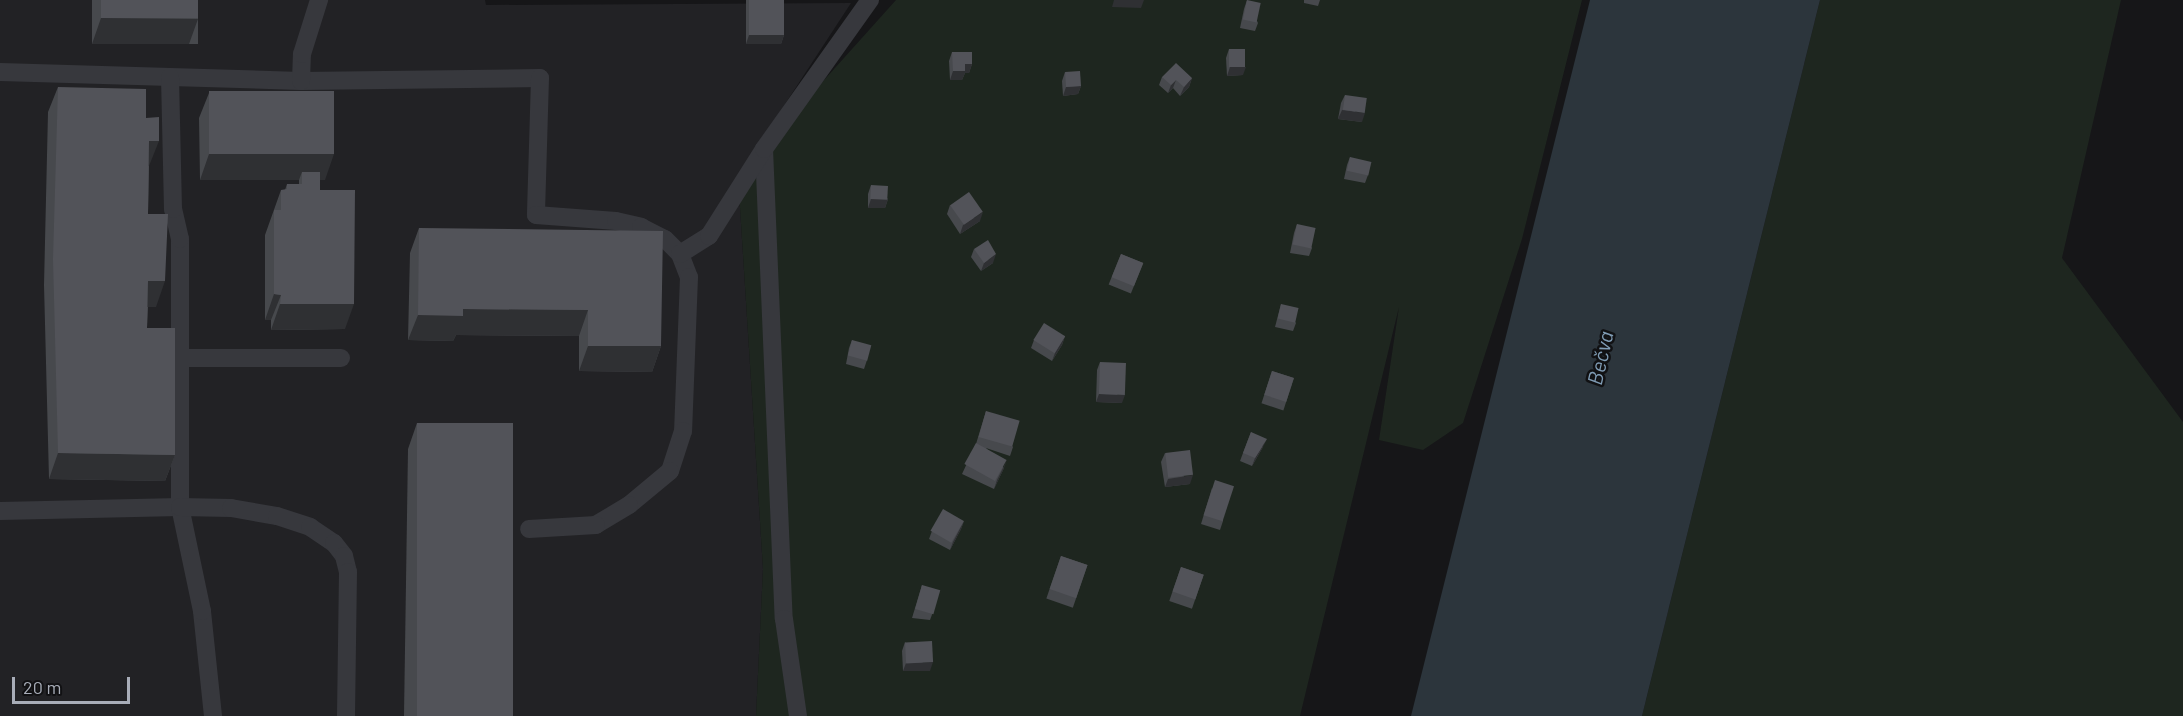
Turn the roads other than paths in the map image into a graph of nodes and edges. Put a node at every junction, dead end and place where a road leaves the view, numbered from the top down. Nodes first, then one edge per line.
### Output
1 (319, 0) edge
2 (870, 0) edge
3 (0, 72) edge
4 (170, 77) junction
5 (301, 81) junction
6 (764, 149) junction
7 (680, 254) junction
8 (180, 358) junction
9 (341, 358) dead end
10 (180, 507) junction
11 (0, 511) edge
12 (529, 529) dead end
13 (213, 716) edge
14 (346, 716) edge
15 (798, 716) edge

1 - 5 lane
2 - 6 lane
3 - 4 lane
4 - 5 lane
4 - 8 lane
5 - 7 lane
6 - 7 lane
6 - 15 lane
7 - 12 lane
8 - 9 lane
8 - 10 lane
10 - 11 lane
10 - 13 lane
10 - 14 lane

